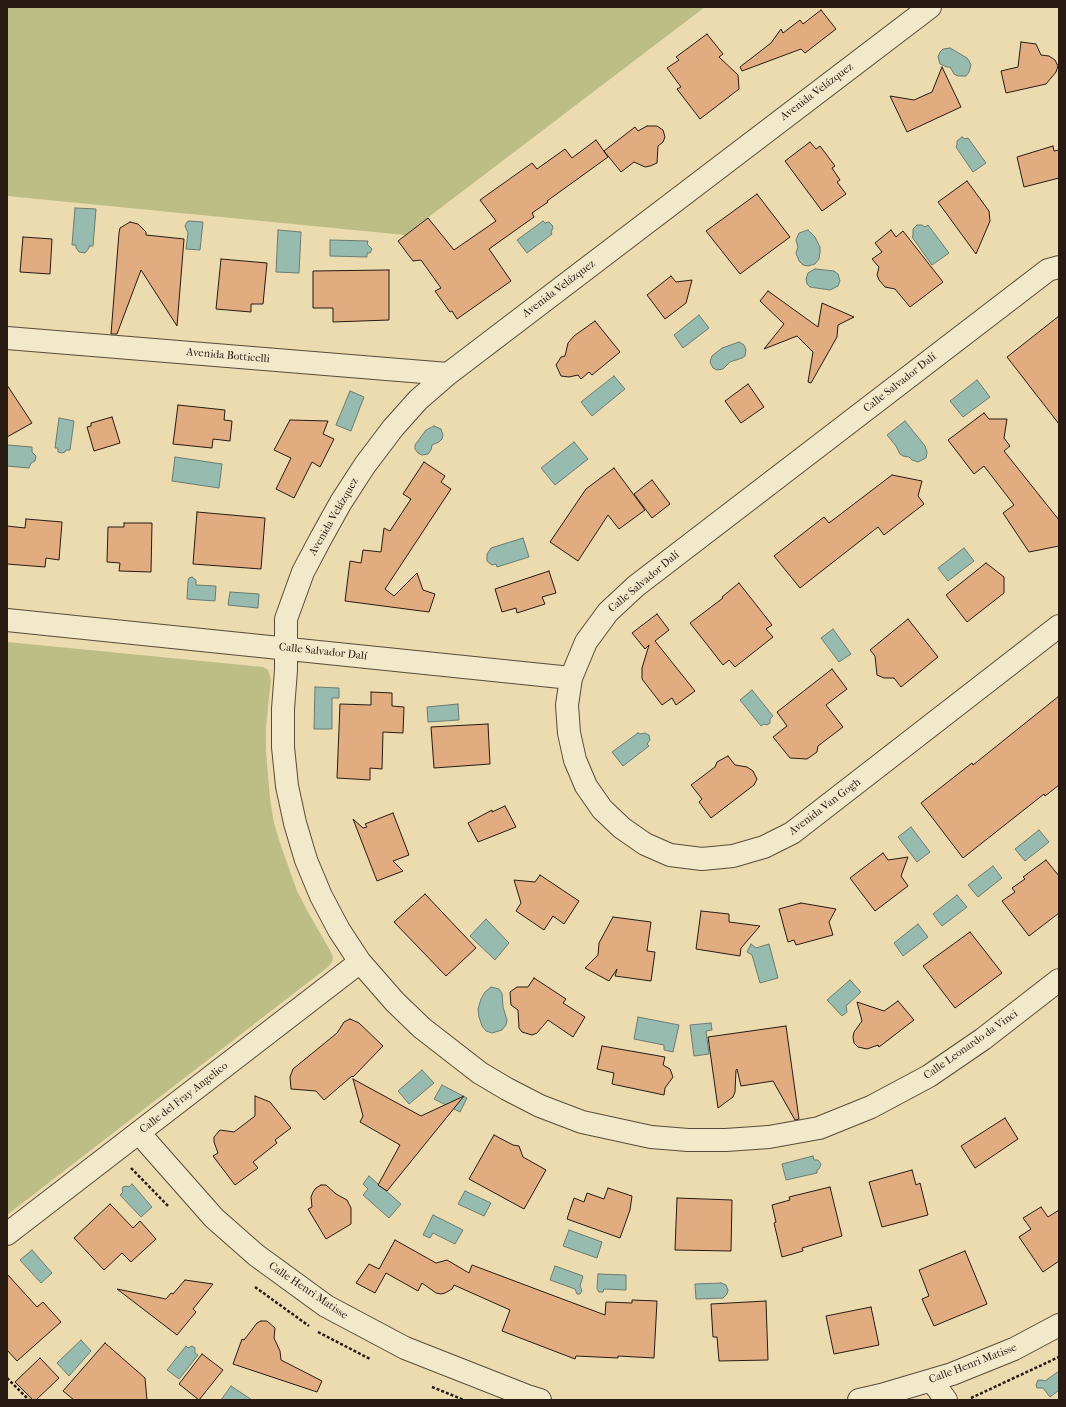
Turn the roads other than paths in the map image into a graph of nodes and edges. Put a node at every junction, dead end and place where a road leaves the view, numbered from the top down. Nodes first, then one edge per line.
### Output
1 (930, 7) edge
2 (1059, 268) edge
3 (7, 338) edge
4 (448, 374) junction
5 (7, 620) edge
6 (1059, 626) edge
7 (286, 648) junction
8 (572, 678) junction
9 (360, 962) junction
10 (1059, 980) edge
11 (139, 1133) junction
12 (7, 1234) edge
13 (1059, 1325) edge
14 (932, 1381) junction
15 (540, 1400) edge
16 (859, 1400) edge
17 (945, 1400) edge

1 - 4 street, Avenida Velázquez
2 - 8 street, Calle Salvador Dalí
3 - 4 street, Avenida Botticelli
4 - 7 street, Avenida Velázquez
5 - 7 street, Calle Salvador Dalí
6 - 8 street, Avenida Van Gogh
7 - 8 street, Calle Salvador Dalí
7 - 9 street, Calle Leonardo da Vinci
9 - 10 street, Calle Leonardo da Vinci
9 - 11 street, Calle del Fray Angelico
11 - 12 street, Calle del Fray Angelico
11 - 15 street, Calle Henri Matisse
13 - 14 street, Calle Henri Matisse
14 - 16 street, Calle Henri Matisse
14 - 17 street

